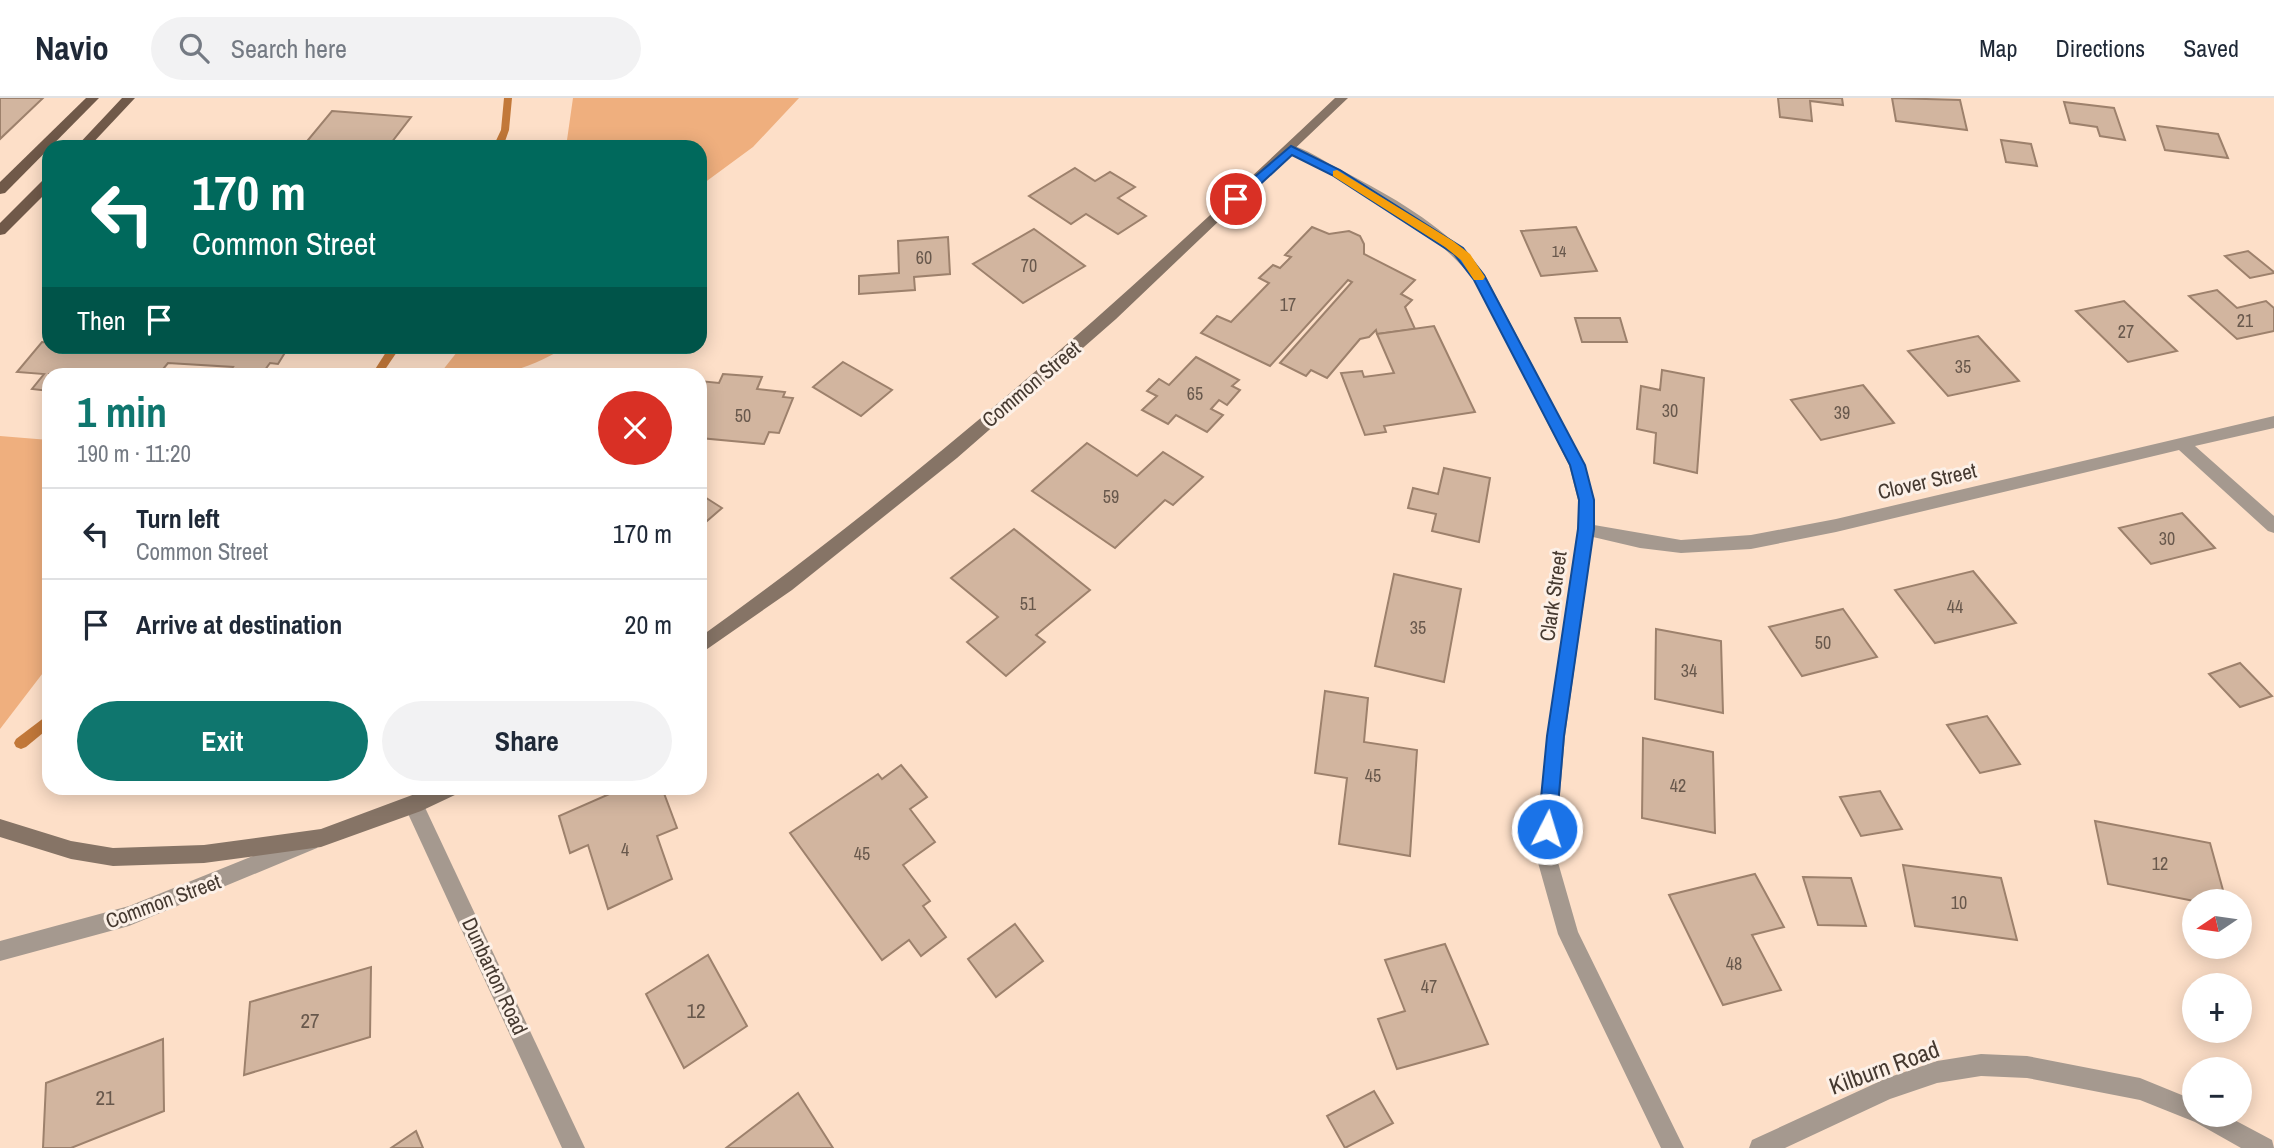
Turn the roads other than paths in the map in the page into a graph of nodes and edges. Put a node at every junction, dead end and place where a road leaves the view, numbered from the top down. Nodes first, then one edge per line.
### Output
1 (93, 98) edge
2 (129, 98) edge
3 (1342, 98) edge
4 (51, 140) edge
5 (89, 140) edge
6 (42, 148) edge
7 (1291, 149) junction
8 (42, 189) edge
9 (0, 190) edge
10 (0, 231) edge
11 (2274, 422) edge
12 (2182, 443) junction
13 (2274, 526) edge
14 (1586, 529) junction
15 (707, 643) edge
16 (434, 795) edge
17 (414, 804) junction
18 (0, 828) edge
19 (321, 838) junction
20 (0, 951) edge
21 (2182, 1106) edge
22 (2225, 1127) edge
23 (574, 1148) edge
24 (1673, 1148) edge
25 (1760, 1148) edge
26 (2264, 1148) edge

1 - 4 main road
2 - 5 main road
3 - 7 main road, Common Street
6 - 9 main road
7 - 14 street, Clark Street
7 - 15 main road, Common Street
8 - 10 main road
11 - 12 street, Clover Street
12 - 13 street
12 - 14 street, Clover Street
14 - 24 street, Clark Street
16 - 17 main road, Common Street
17 - 19 main road, Common Street
17 - 23 street, Dunbarton Road
18 - 19 main road, Common Street
19 - 20 street, Common Street
21 - 25 street, Kilburn Road
22 - 26 street

